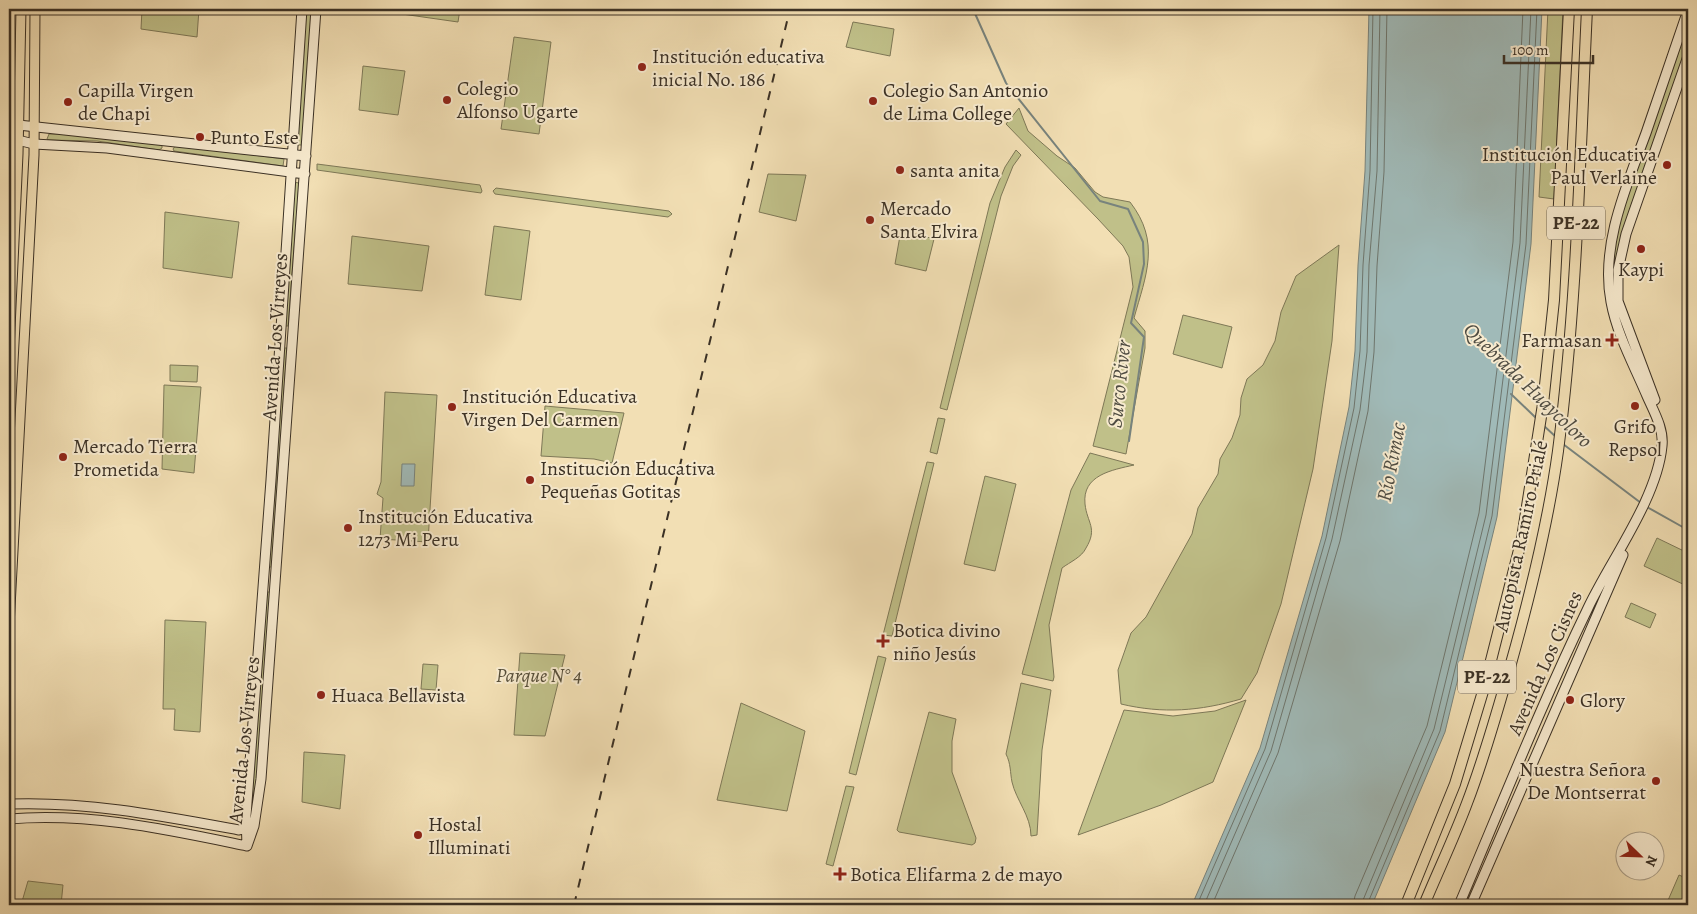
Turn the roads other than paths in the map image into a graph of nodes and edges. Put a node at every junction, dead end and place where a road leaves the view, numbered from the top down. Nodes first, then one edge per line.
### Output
1 (21, 9) edge
2 (35, 9) edge
3 (302, 9) edge
4 (316, 9) edge
5 (1569, 9) edge
6 (1587, 9) edge
7 (1688, 10) edge
8 (1688, 56) edge
9 (13, 125) edge
10 (34, 127) junction
11 (13, 139) edge
12 (34, 144) junction
13 (292, 155) junction
14 (306, 156) junction
15 (291, 172) junction
16 (305, 174) junction
17 (9, 350) edge
18 (1648, 496) junction
19 (1636, 521) junction
20 (9, 626) edge
21 (1520, 762) junction
22 (1531, 768) junction
23 (9, 804) edge
24 (9, 819) edge
25 (250, 828) junction
26 (1427, 854) junction
27 (1443, 860) junction
28 (1406, 905) edge
29 (1424, 905) edge
30 (1459, 905) edge
31 (1471, 905) edge

1 - 9 main road
2 - 10 main road
3 - 13 main road, Avenida Los Virreyes
4 - 14 main road, Avenida Los Virreyes
5 - 26 highway, Autopista Ramiro Prialé / PE-22
6 - 27 highway, Autopista Ramiro Prialé / PE-22
7 - 18 main road
8 - 18 main road
9 - 10 main road
9 - 11 main road
10 - 12 main road
10 - 13 main road
11 - 12 main road
11 - 17 main road
12 - 15 main road
12 - 20 main road
13 - 14 main road
13 - 15 main road, Avenida Los Virreyes
14 - 16 main road, Avenida Los Virreyes
15 - 16 main road
15 - 25 main road, Avenida Los Virreyes
16 - 25 main road, Avenida Los Virreyes
18 - 19 main road
19 - 21 main road, Avenida Los Cisnes
19 - 22 main road, Avenida Los Cisnes
21 - 22 main road
21 - 30 main road, Avenida Los Cisnes
22 - 31 main road, Avenida Los Cisnes
23 - 25 main road
24 - 25 main road, Avenida Los Virreyes
26 - 27 highway
26 - 28 highway, Autopista Ramiro Prialé / PE-22
27 - 29 highway, Autopista Ramiro Prialé / PE-22

